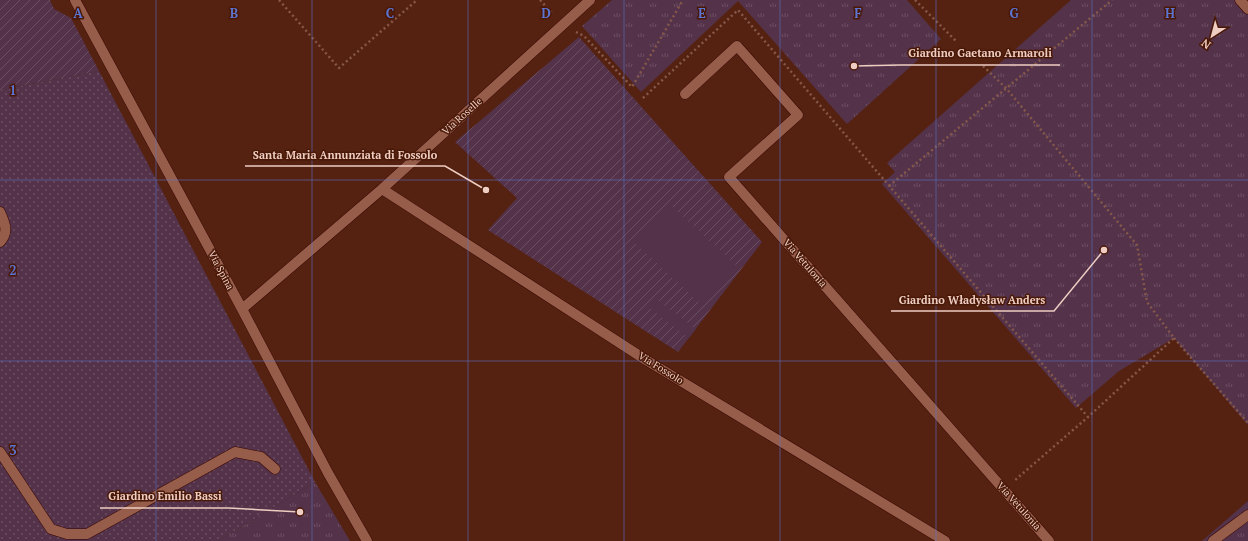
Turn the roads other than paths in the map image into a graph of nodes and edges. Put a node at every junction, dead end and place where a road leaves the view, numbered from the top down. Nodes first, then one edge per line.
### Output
1 (75, 0) edge
2 (590, 0) edge
3 (685, 94) dead end
4 (382, 189) junction
5 (0, 212) edge
6 (0, 242) edge
7 (242, 309) junction
8 (0, 452) edge
9 (275, 468) dead end
10 (1248, 515) edge
11 (1234, 527) junction
12 (367, 541) edge
13 (945, 541) edge
14 (1049, 541) edge
15 (1214, 541) edge
16 (1223, 541) edge

1 - 7 street, Via Spina
2 - 4 street, Via Roselle
3 - 14 street, Via Vetulonia
4 - 7 street, Via Roselle
4 - 13 street, Via Fossolo
5 - 6 street
7 - 12 street, Via Spina
8 - 9 street
10 - 11 street
11 - 15 street
11 - 16 street

